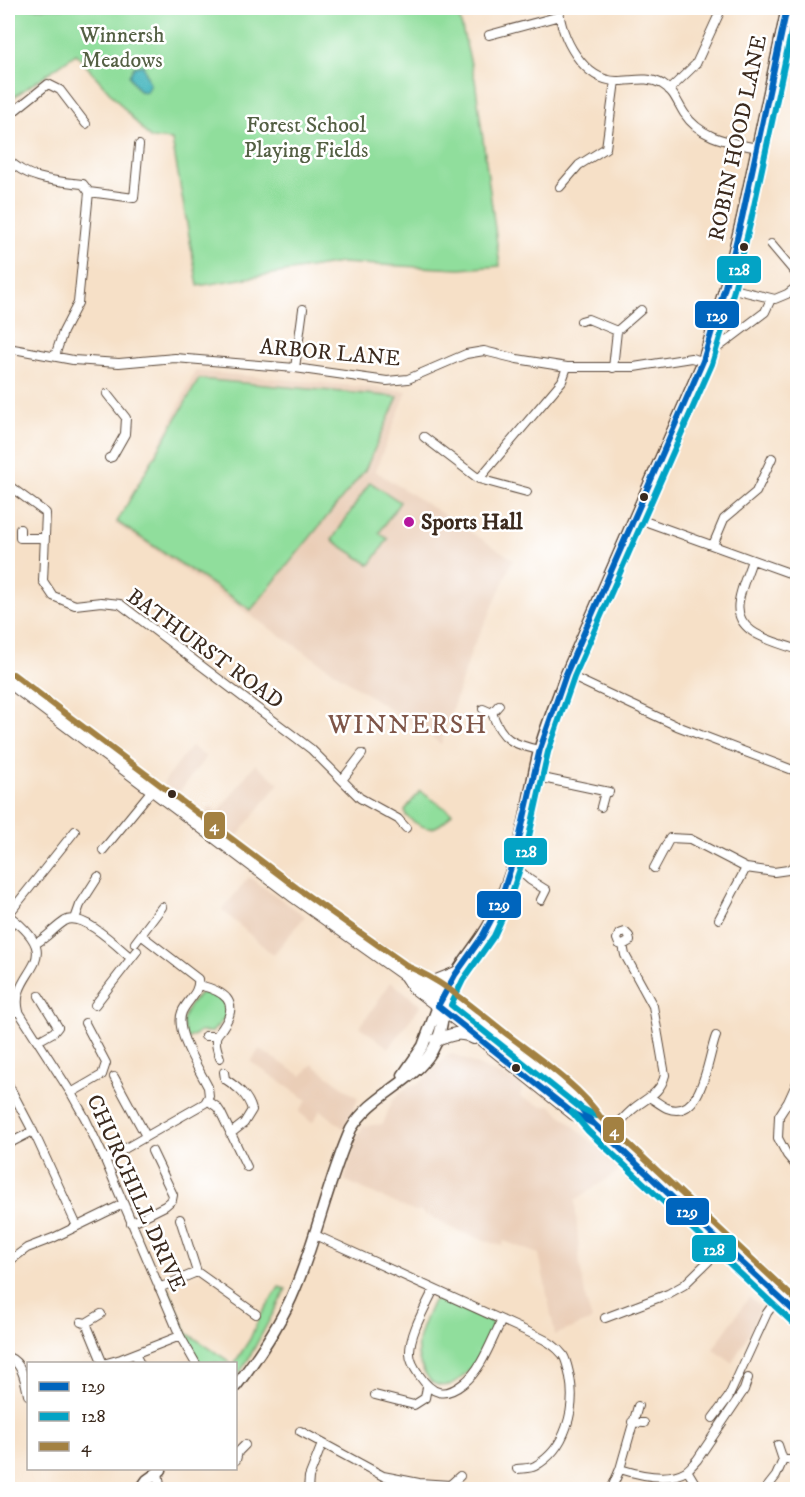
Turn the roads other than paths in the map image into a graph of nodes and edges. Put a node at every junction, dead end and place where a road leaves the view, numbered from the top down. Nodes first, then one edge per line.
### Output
1 (719, 8) edge
2 (787, 8) edge
3 (560, 12) edge
4 (489, 35) dead end
5 (615, 81) junction
6 (669, 90) junction
7 (8, 116) edge
8 (86, 124) dead end
9 (139, 145) dead end
10 (757, 148) junction
11 (8, 159) edge
12 (560, 187) dead end
13 (89, 192) junction
14 (771, 244) dead end
15 (798, 276) edge
16 (798, 286) edge
17 (725, 287) junction
18 (771, 299) junction
19 (303, 309) dead end
20 (641, 310) dead end
21 (581, 321) dead end
22 (617, 331) junction
23 (720, 346) dead end
24 (8, 348) edge
25 (55, 356) junction
26 (703, 361) junction
27 (567, 367) junction
28 (295, 368) junction
29 (613, 368) junction
30 (107, 394) dead end
31 (424, 437) dead end
32 (109, 458) dead end
33 (772, 458) dead end
34 (479, 479) junction
35 (8, 485) edge
36 (527, 492) dead end
37 (636, 518) junction
38 (20, 529) dead end
39 (44, 538) junction
40 (713, 545) junction
41 (752, 560) junction
42 (798, 573) edge
43 (798, 650) edge
44 (566, 674) junction
45 (8, 681) edge
46 (499, 705) dead end
47 (483, 710) dead end
48 (492, 713) junction
49 (539, 750) junction
50 (362, 754) dead end
51 (798, 772) edge
52 (533, 776) junction
53 (342, 780) junction
54 (152, 790) junction
55 (601, 807) dead end
56 (406, 828) dead end
57 (75, 831) dead end
58 (104, 850) dead end
59 (513, 865) junction
60 (797, 866) edge
61 (654, 868) dead end
62 (746, 868) junction
63 (98, 877) dead end
64 (541, 900) dead end
65 (162, 907) dead end
66 (10, 917) edge
67 (75, 919) junction
68 (719, 919) dead end
69 (8, 929) edge
70 (141, 935) junction
71 (35, 944) junction
72 (623, 945) dead end
73 (134, 951) junction
74 (456, 973) junction
75 (405, 975) junction
76 (420, 981) junction
77 (199, 985) junction
78 (39, 996) dead end
79 (95, 1005) dead end
80 (443, 1006) junction
81 (8, 1012) edge
82 (19, 1012) junction
83 (85, 1023) dead end
84 (204, 1036) dead end
85 (216, 1036) junction
86 (716, 1036) dead end
87 (38, 1041) junction
88 (436, 1041) junction
89 (486, 1043) junction
90 (220, 1058) dead end
91 (114, 1077) dead end
92 (798, 1080) edge
93 (8, 1084) edge
94 (215, 1084) dead end
95 (392, 1089) junction
96 (71, 1093) junction
97 (651, 1098) junction
98 (207, 1100) junction
99 (594, 1124) junction
100 (33, 1131) junction
101 (230, 1134) junction
102 (608, 1135) junction
103 (146, 1136) junction
104 (8, 1144) edge
105 (152, 1151) dead end
106 (105, 1160) junction
107 (248, 1167) dead end
108 (798, 1168) edge
109 (123, 1204) junction
110 (180, 1219) dead end
111 (131, 1223) junction
112 (77, 1226) junction
113 (315, 1235) junction
114 (721, 1248) junction
115 (8, 1262) edge
116 (197, 1272) junction
117 (159, 1288) junction
118 (434, 1289) junction
119 (778, 1298) junction
120 (101, 1314) dead end
121 (256, 1314) dead end
122 (798, 1316) edge
123 (605, 1318) dead end
124 (502, 1320) junction
125 (180, 1336) junction
126 (135, 1353) junction
127 (8, 1357) edge
128 (102, 1362) edge
129 (109, 1362) edge
130 (139, 1362) edge
131 (195, 1362) edge
132 (748, 1378) dead end
133 (237, 1385) edge
134 (427, 1387) junction
135 (27, 1391) edge
136 (375, 1395) dead end
137 (638, 1406) dead end
138 (713, 1418) dead end
139 (632, 1422) junction
140 (644, 1423) dead end
141 (300, 1431) dead end
142 (322, 1444) junction
143 (244, 1445) dead end
144 (778, 1445) dead end
145 (237, 1453) edge
146 (783, 1460) junction
147 (798, 1460) edge
148 (620, 1468) junction
149 (517, 1469) dead end
150 (687, 1470) junction
151 (160, 1471) edge
152 (460, 1476) dead end
153 (450, 1487) edge
154 (140, 1490) edge
155 (149, 1490) edge
156 (160, 1490) edge
157 (308, 1490) edge
158 (611, 1490) edge
159 (699, 1490) edge
160 (765, 1490) edge

1 - 6 street
2 - 10 main road, ROBIN HOOD LANE
3 - 4 street
3 - 5 street
5 - 6 street
5 - 12 street
6 - 10 street
7 - 8 street
9 - 13 street
10 - 17 main road, ROBIN HOOD LANE
11 - 13 street
13 - 25 street
14 - 15 street
16 - 18 street
17 - 18 street
17 - 26 main road, ROBIN HOOD LANE
18 - 23 street
19 - 28 street
20 - 22 street
21 - 22 street
22 - 29 street
24 - 25 street, ARBOR LANE
25 - 28 street, ARBOR LANE
26 - 29 street, ARBOR LANE
26 - 37 main road, ROBIN HOOD LANE
27 - 28 street, ARBOR LANE
27 - 29 street, ARBOR LANE
27 - 34 street
30 - 32 street
31 - 34 street
33 - 40 street
34 - 36 street
35 - 39 street, BATHURST ROAD
37 - 40 street
37 - 44 main road, ROBIN HOOD LANE
38 - 39 street
39 - 53 street, BATHURST ROAD
40 - 41 street
41 - 42 street
41 - 43 street
44 - 49 main road, ROBIN HOOD LANE
44 - 51 street
45 - 54 main road
46 - 48 street
47 - 48 street
48 - 49 street
49 - 52 main road, ROBIN HOOD LANE
50 - 53 street
52 - 55 street
52 - 59 main road, ROBIN HOOD LANE
53 - 56 street, BATHURST ROAD
54 - 58 street
54 - 75 main road
57 - 66 street
59 - 64 street
59 - 74 main road, ROBIN HOOD LANE
60 - 62 street
61 - 62 street
62 - 68 street
63 - 67 street
65 - 70 street
66 - 69 street
66 - 71 street
67 - 71 street
67 - 73 street
70 - 73 street
70 - 77 street
71 - 82 street
72 - 97 street
73 - 79 street
74 - 76 main road
74 - 80 main road, ROBIN HOOD LANE
75 - 76 main road
75 - 80 main road
76 - 80 main road
77 - 85 street
77 - 98 street
78 - 87 street
80 - 88 main road
80 - 89 main road
80 - 95 main road
80 - 99 main road
81 - 82 street
82 - 87 street, CHURCHILL DRIVE
83 - 96 street
84 - 85 street
85 - 90 street
86 - 97 street
87 - 96 street, CHURCHILL DRIVE
88 - 89 main road
88 - 95 main road
89 - 99 main road
91 - 103 street
92 - 108 street
93 - 100 street
94 - 101 street
95 - 113 main road
96 - 106 street, CHURCHILL DRIVE
97 - 102 street
98 - 101 street
98 - 103 street
99 - 102 main road
100 - 104 street
100 - 112 street
101 - 107 street
102 - 114 main road
103 - 106 street
105 - 111 street
106 - 109 street, CHURCHILL DRIVE
109 - 111 street, CHURCHILL DRIVE
109 - 112 street
110 - 116 street
111 - 117 street, CHURCHILL DRIVE
112 - 115 street
113 - 118 street
113 - 133 main road
114 - 119 main road
114 - 123 street
116 - 117 street
116 - 121 street
117 - 125 street, CHURCHILL DRIVE
118 - 124 street
118 - 134 street
119 - 122 main road
119 - 138 street
120 - 128 street
124 - 134 street
124 - 149 street
125 - 126 street
125 - 131 street, CHURCHILL DRIVE
126 - 129 street
126 - 130 street
127 - 135 street
132 - 150 street
134 - 136 street
137 - 139 street
139 - 140 street
139 - 148 street
141 - 142 street
142 - 153 street
142 - 157 street
143 - 145 street
144 - 146 street
146 - 147 street
146 - 160 street
148 - 150 street
148 - 158 street
150 - 159 street
151 - 154 main road
151 - 155 main road
151 - 156 street
152 - 153 street

